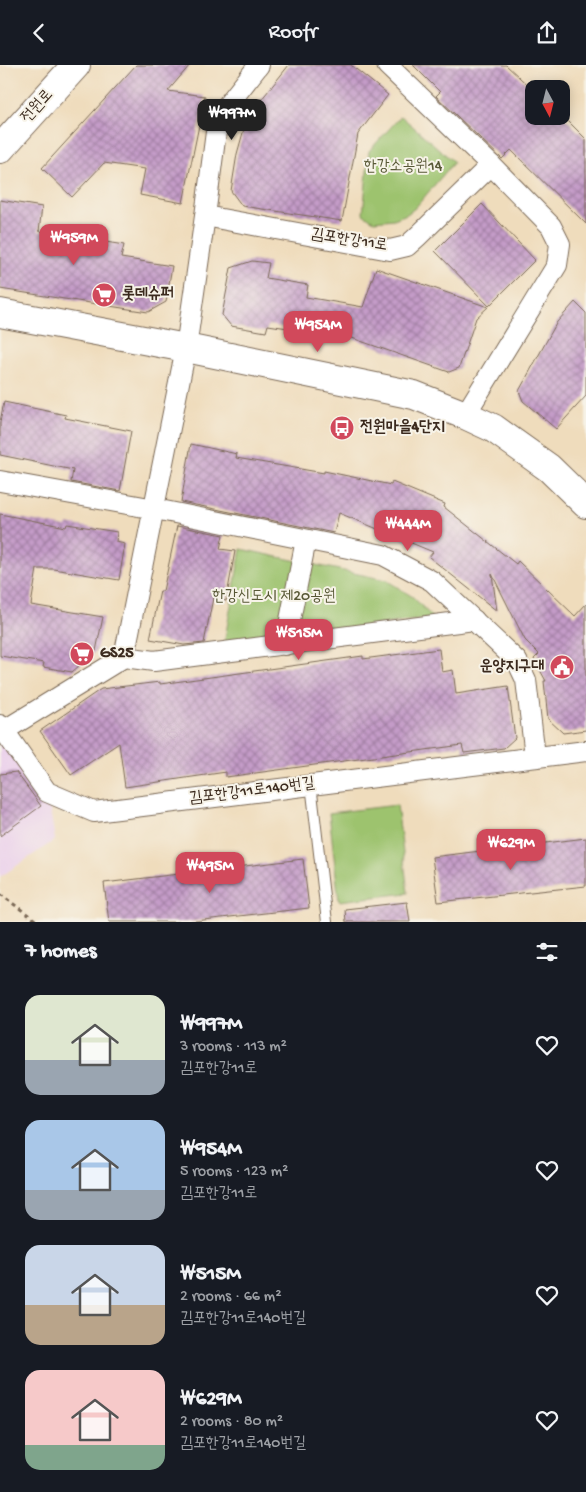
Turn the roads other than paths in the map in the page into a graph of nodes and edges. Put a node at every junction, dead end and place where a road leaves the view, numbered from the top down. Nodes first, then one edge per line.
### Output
1 (76, 65) edge
2 (260, 65) edge
3 (387, 65) edge
4 (0, 149) edge
5 (491, 165) junction
6 (206, 216) junction
7 (0, 313) edge
8 (186, 348) junction
9 (465, 415) junction
10 (0, 481) edge
11 (586, 504) edge
12 (155, 509) junction
13 (306, 540) junction
14 (474, 620) junction
15 (285, 645) junction
16 (124, 657) junction
17 (1, 730) edge
18 (586, 751) edge
19 (535, 756) junction
20 (311, 784) junction
21 (327, 922) edge

1 - 4 street, 전원로
2 - 6 street
3 - 5 street
5 - 6 street, 김포한강11로
5 - 9 street
6 - 8 street
7 - 8 street
8 - 9 street
8 - 12 street
9 - 11 street
10 - 12 street
12 - 13 street
12 - 16 street
13 - 14 street
13 - 15 street
14 - 15 street
14 - 19 street
15 - 16 street
16 - 17 street, 김포한강11로140번길
17 - 20 street, 김포한강11로140번길
18 - 19 street, 김포한강11로140번길
19 - 20 street, 김포한강11로140번길
20 - 21 lane

